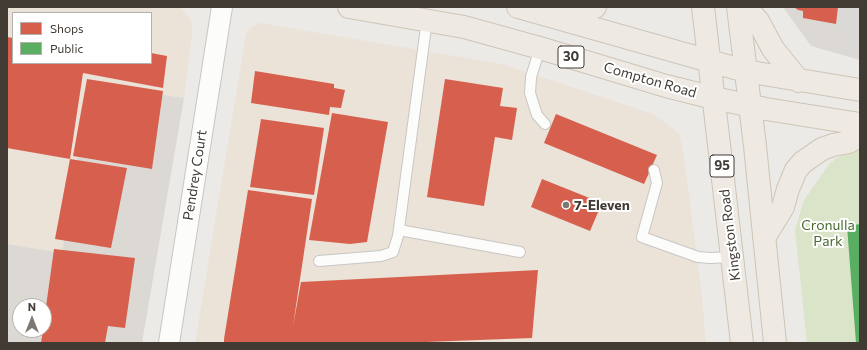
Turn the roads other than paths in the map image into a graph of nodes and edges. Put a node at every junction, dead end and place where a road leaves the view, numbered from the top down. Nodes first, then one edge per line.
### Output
1 (222, 7) edge
2 (349, 7) edge
3 (518, 7) edge
4 (595, 7) edge
5 (703, 7) edge
6 (738, 7) edge
7 (745, 7) edge
8 (557, 18) junction
9 (427, 20) junction
10 (540, 48) junction
11 (710, 62) junction
12 (745, 71) junction
13 (798, 81) junction
14 (860, 90) edge
15 (714, 98) junction
16 (749, 106) junction
17 (545, 124) dead end
18 (860, 124) edge
19 (860, 135) edge
20 (654, 170) dead end
21 (399, 230) junction
22 (764, 238) junction
23 (520, 252) dead end
24 (733, 257) junction
25 (320, 261) dead end
26 (169, 343) edge
27 (742, 343) edge
28 (775, 343) edge

1 - 26 street, Pendrey Court
2 - 9 main road, Compton Road / 30
3 - 8 main road, 30
4 - 8 main road
5 - 11 main road, Kingston Road / 95
6 - 12 main road
7 - 13 main road
8 - 11 main road, 30
9 - 10 main road, Compton Road / 30
9 - 21 lane
10 - 15 main road, Compton Road / 30
10 - 17 lane
11 - 12 main road, 30
11 - 15 main road, Kingston Road / 95
12 - 13 main road, 30
12 - 16 main road
13 - 14 main road, 30
15 - 16 main road, Compton Road / 30
15 - 24 main road, Kingston Road / 95
16 - 18 main road, Compton Road / 30
16 - 22 main road
19 - 22 main road
20 - 24 lane
21 - 23 lane
21 - 25 lane
22 - 28 main road
24 - 27 main road, Kingston Road / 95

